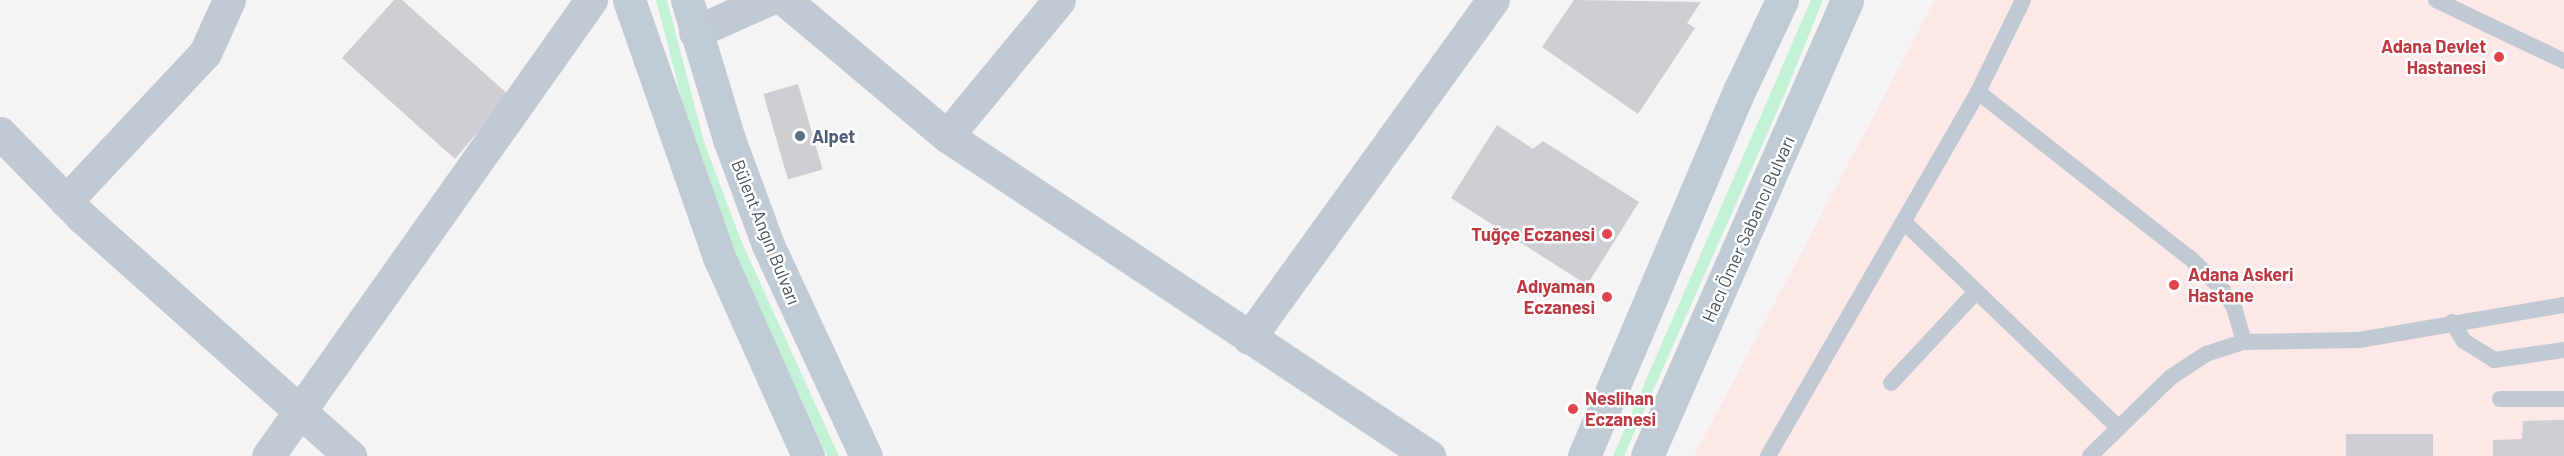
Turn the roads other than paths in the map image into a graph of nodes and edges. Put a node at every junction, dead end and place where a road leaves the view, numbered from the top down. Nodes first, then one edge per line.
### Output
1 (229, 0) edge
2 (591, 0) edge
3 (629, 0) edge
4 (687, 0) edge
5 (766, 0) edge
6 (785, 0) edge
7 (1059, 0) edge
8 (1493, 0) edge
9 (1782, 0) edge
10 (1847, 0) edge
11 (2024, 0) edge
12 (2436, 0) edge
13 (695, 32) junction
14 (2564, 61) edge
15 (1978, 92) junction
16 (0, 133) edge
17 (947, 136) junction
18 (66, 201) junction
19 (1905, 223) junction
20 (1977, 292) junction
21 (2564, 305) edge
22 (2452, 322) junction
23 (1248, 338) junction
24 (2244, 342) junction
25 (2564, 350) edge
26 (1891, 383) dead end
27 (2500, 399) dead end
28 (2564, 399) edge
29 (300, 411) junction
30 (2119, 428) junction
31 (268, 456) edge
32 (350, 456) edge
33 (808, 456) edge
34 (866, 456) edge
35 (1429, 456) edge
36 (1584, 456) edge
37 (1647, 456) edge
38 (1768, 456) edge
39 (2090, 456) edge

1 - 18 street
2 - 29 street
3 - 33 main road
4 - 13 main road, Bülent Angın Bulvarı
5 - 13 street
6 - 17 street
7 - 17 street
8 - 23 street
9 - 36 main road
10 - 37 main road, Hacı Ömer Sabancı Bulvarı
11 - 15 lane
12 - 14 lane
13 - 34 main road, Bülent Angın Bulvarı
15 - 19 lane
15 - 24 lane
16 - 18 street
17 - 23 street
18 - 29 street
19 - 20 lane
19 - 38 lane
20 - 26 lane
20 - 30 lane
21 - 22 lane
22 - 24 lane
22 - 25 lane
23 - 35 street
24 - 30 lane
27 - 28 lane
29 - 31 street
29 - 32 street
30 - 39 lane

